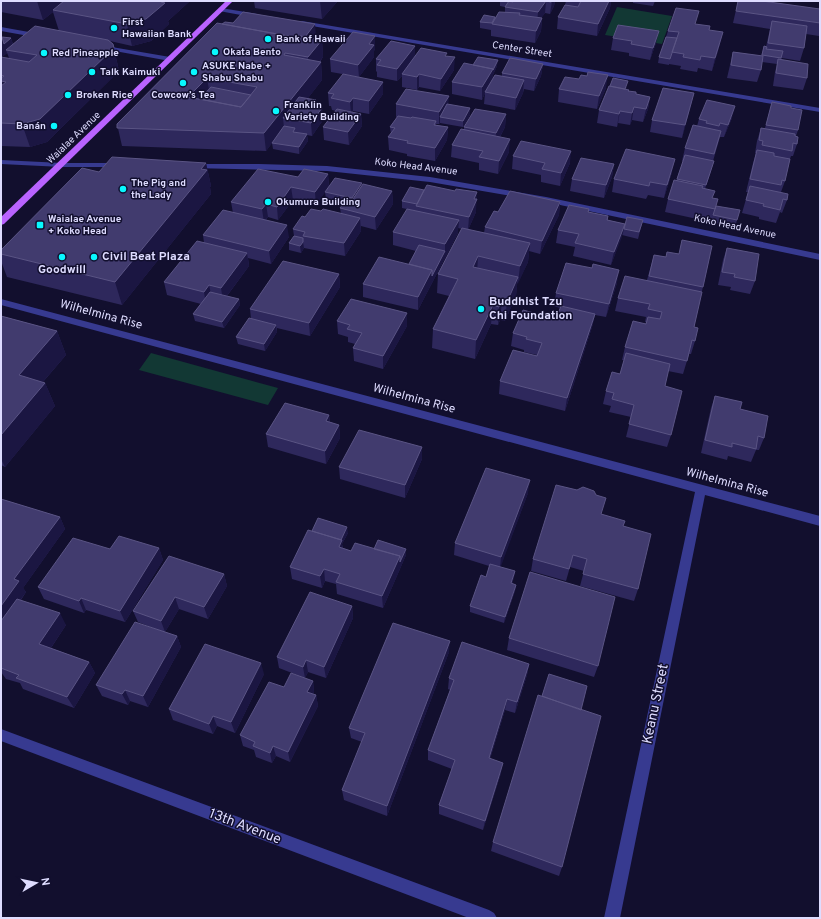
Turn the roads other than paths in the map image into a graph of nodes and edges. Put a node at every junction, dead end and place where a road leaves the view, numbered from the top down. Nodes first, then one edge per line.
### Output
1 (230, 1) edge
2 (221, 10) junction
3 (265, 17) edge
4 (296, 22) edge
5 (1, 29) edge
6 (48, 38) edge
7 (90, 45) edge
8 (170, 59) junction
9 (820, 110) edge
10 (1, 162) edge
11 (62, 165) junction
12 (131, 165) edge
13 (184, 166) edge
14 (1, 222) edge
15 (820, 257) edge
16 (1, 302) edge
17 (701, 489) junction
18 (820, 521) edge
19 (1, 735) edge
20 (489, 918) edge
21 (612, 918) edge

1 - 2 main road, Waialae Avenue
2 - 3 street
2 - 8 main road, Waialae Avenue
4 - 9 street, Center Street
5 - 6 street
7 - 8 street
8 - 11 main road, Waialae Avenue
10 - 11 street
11 - 12 street
11 - 14 main road, Waialae Avenue
13 - 15 street, Koko Head Avenue
16 - 17 street, Wilhelmina Rise
17 - 18 street, Wilhelmina Rise
17 - 21 street, Keanu Street
19 - 20 street, 13th Avenue

